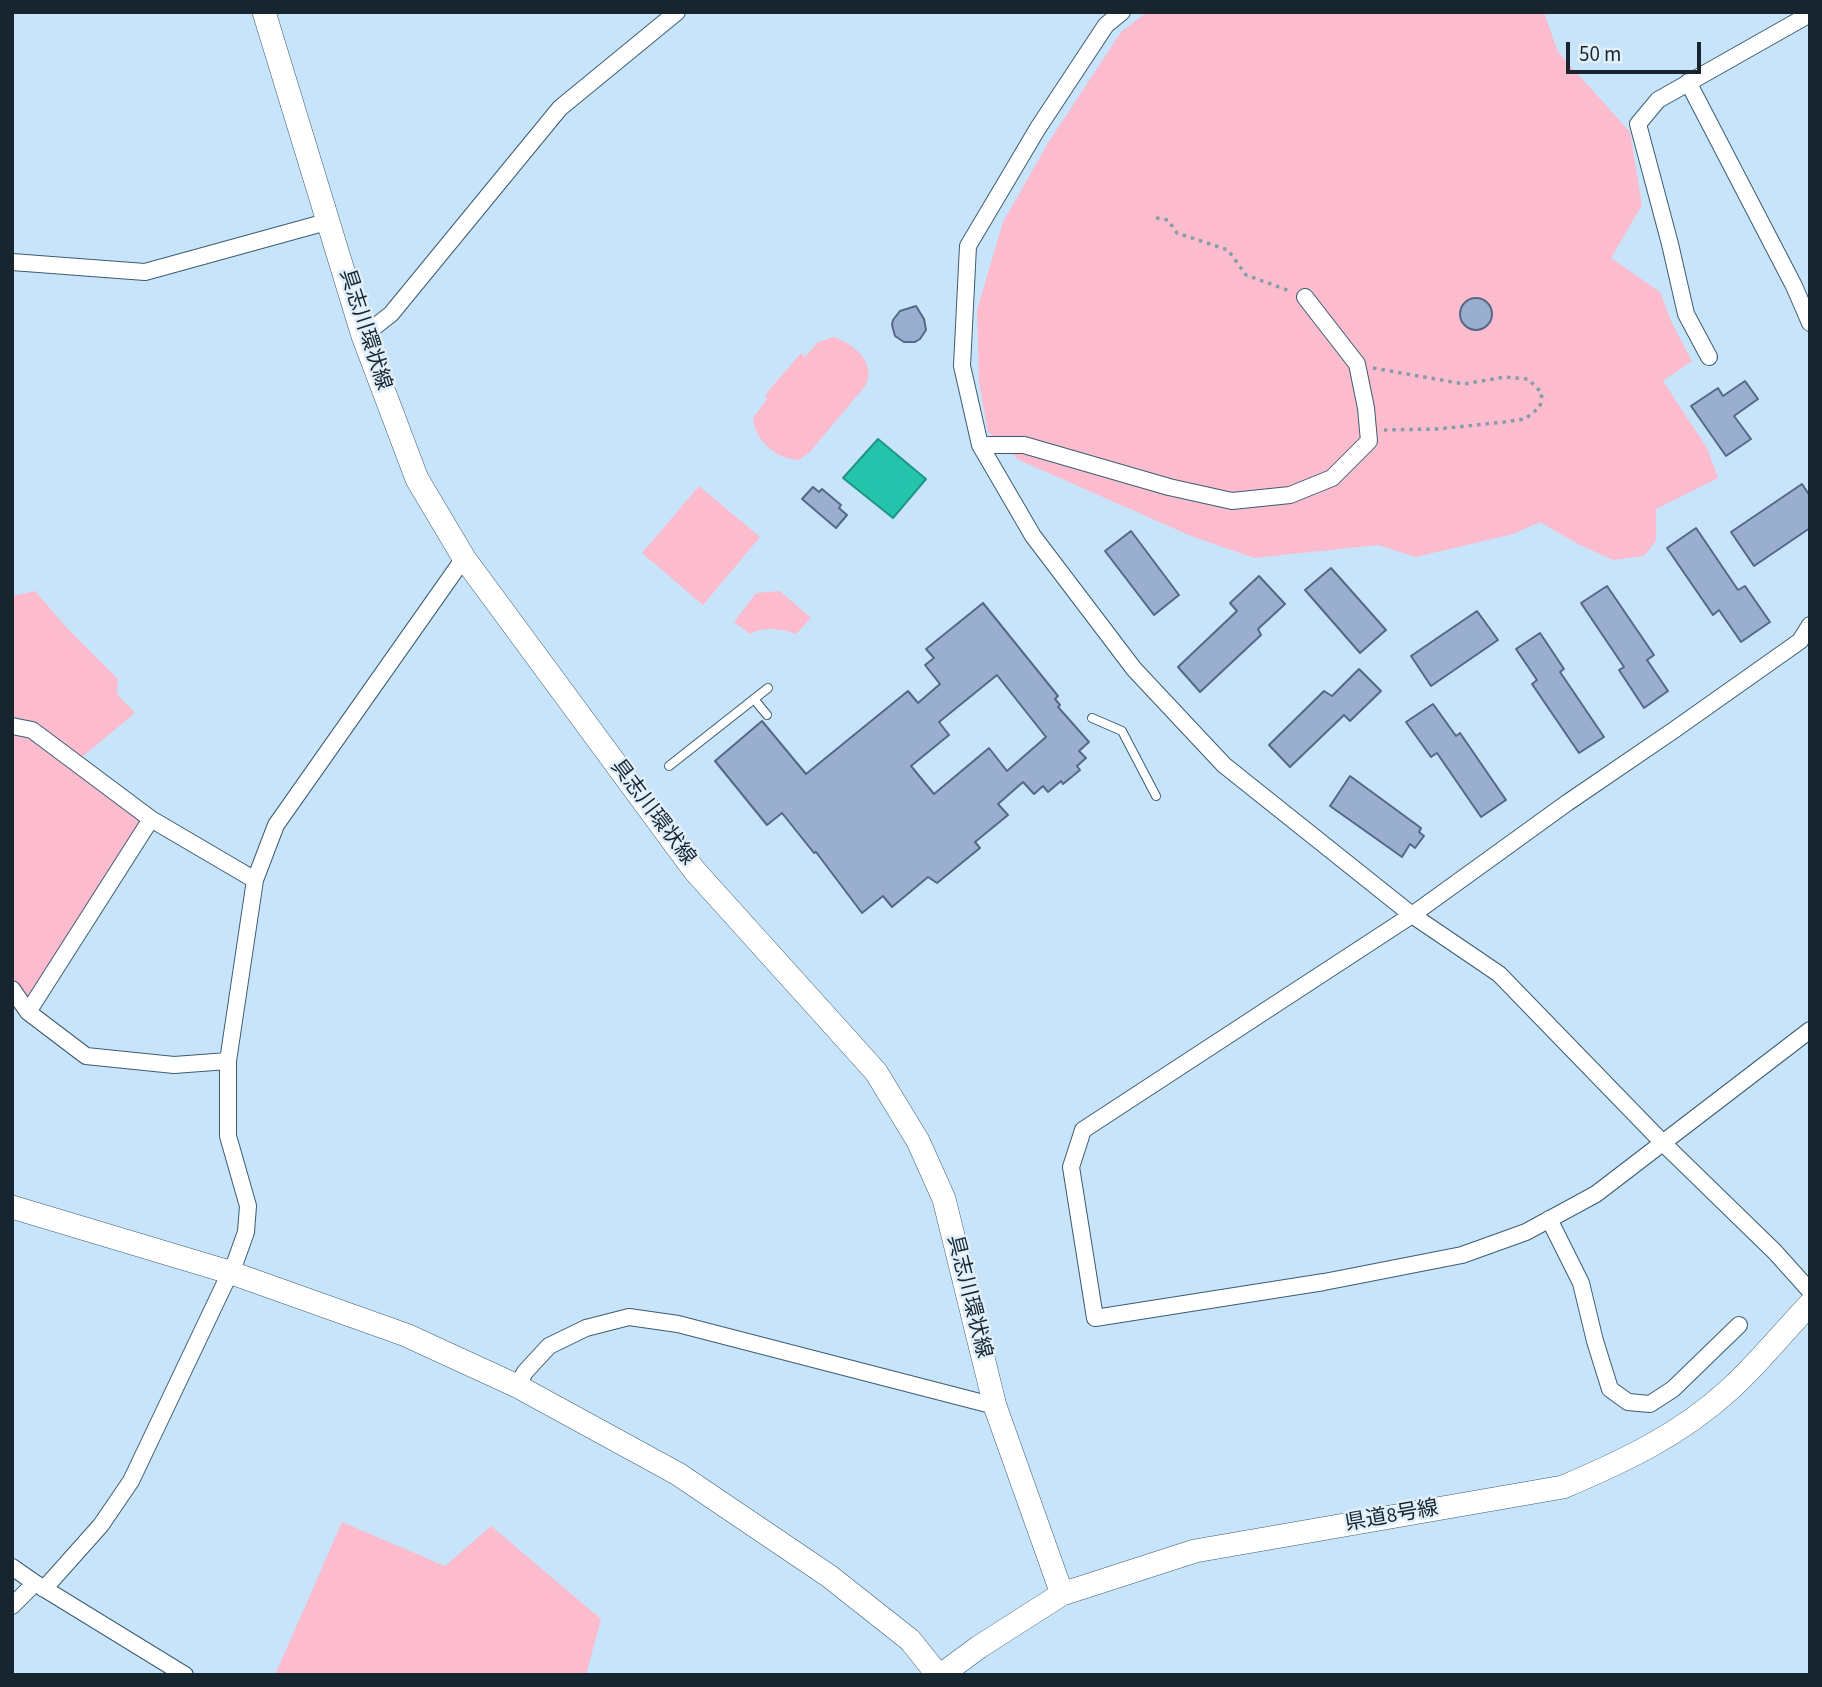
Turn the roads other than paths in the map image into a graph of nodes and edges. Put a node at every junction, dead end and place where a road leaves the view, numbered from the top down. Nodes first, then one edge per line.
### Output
1 (264, 12) edge
2 (677, 12) edge
3 (1122, 12) edge
4 (1810, 14) edge
5 (1688, 82) junction
6 (330, 221) junction
7 (12, 262) edge
8 (1305, 297) road end
9 (1810, 323) edge
10 (363, 336) junction
11 (1709, 357) dead end
12 (980, 444) junction
13 (464, 558) junction
14 (1810, 625) edge
15 (768, 688) dead end
16 (754, 699) junction
17 (767, 715) dead end
18 (1092, 718) dead end
19 (12, 726) edge
20 (669, 766) dead end
21 (1156, 796) dead end
22 (151, 819) junction
23 (255, 880) junction
24 (1412, 915) junction
25 (12, 989) edge
26 (28, 1012) junction
27 (1810, 1030) edge
28 (228, 1061) junction
29 (1664, 1144) junction
30 (12, 1208) edge
31 (1549, 1219) junction
32 (229, 1272) junction
33 (1810, 1291) edge
34 (1810, 1304) edge
35 (1739, 1325) dead end
36 (517, 1386) junction
37 (995, 1406) junction
38 (12, 1567) edge
39 (39, 1586) junction
40 (1062, 1594) junction
41 (12, 1606) edge
42 (186, 1675) edge
43 (939, 1675) edge

1 - 6 main road, 具志川環状線
2 - 10 street
3 - 12 street
4 - 5 street
5 - 9 street
5 - 11 street
6 - 7 street
6 - 10 main road, 具志川環状線
8 - 12 street
10 - 13 main road, 具志川環状線
12 - 24 street
13 - 23 street
13 - 37 main road, 具志川環状線
14 - 24 street
15 - 16 lane
16 - 17 lane
16 - 20 lane
18 - 21 lane
19 - 22 street
22 - 23 street
22 - 26 street
23 - 28 street
24 - 29 street
24 - 31 street
25 - 26 street
26 - 28 street
27 - 29 street
28 - 32 street
29 - 31 street
29 - 33 street
30 - 32 main road
31 - 35 street
32 - 36 main road
32 - 39 street
34 - 40 main road, 県道8号線
36 - 37 street
36 - 43 main road
37 - 40 main road, 具志川環状線
38 - 39 street
39 - 41 street
39 - 42 street
40 - 43 main road, 県道8号線

